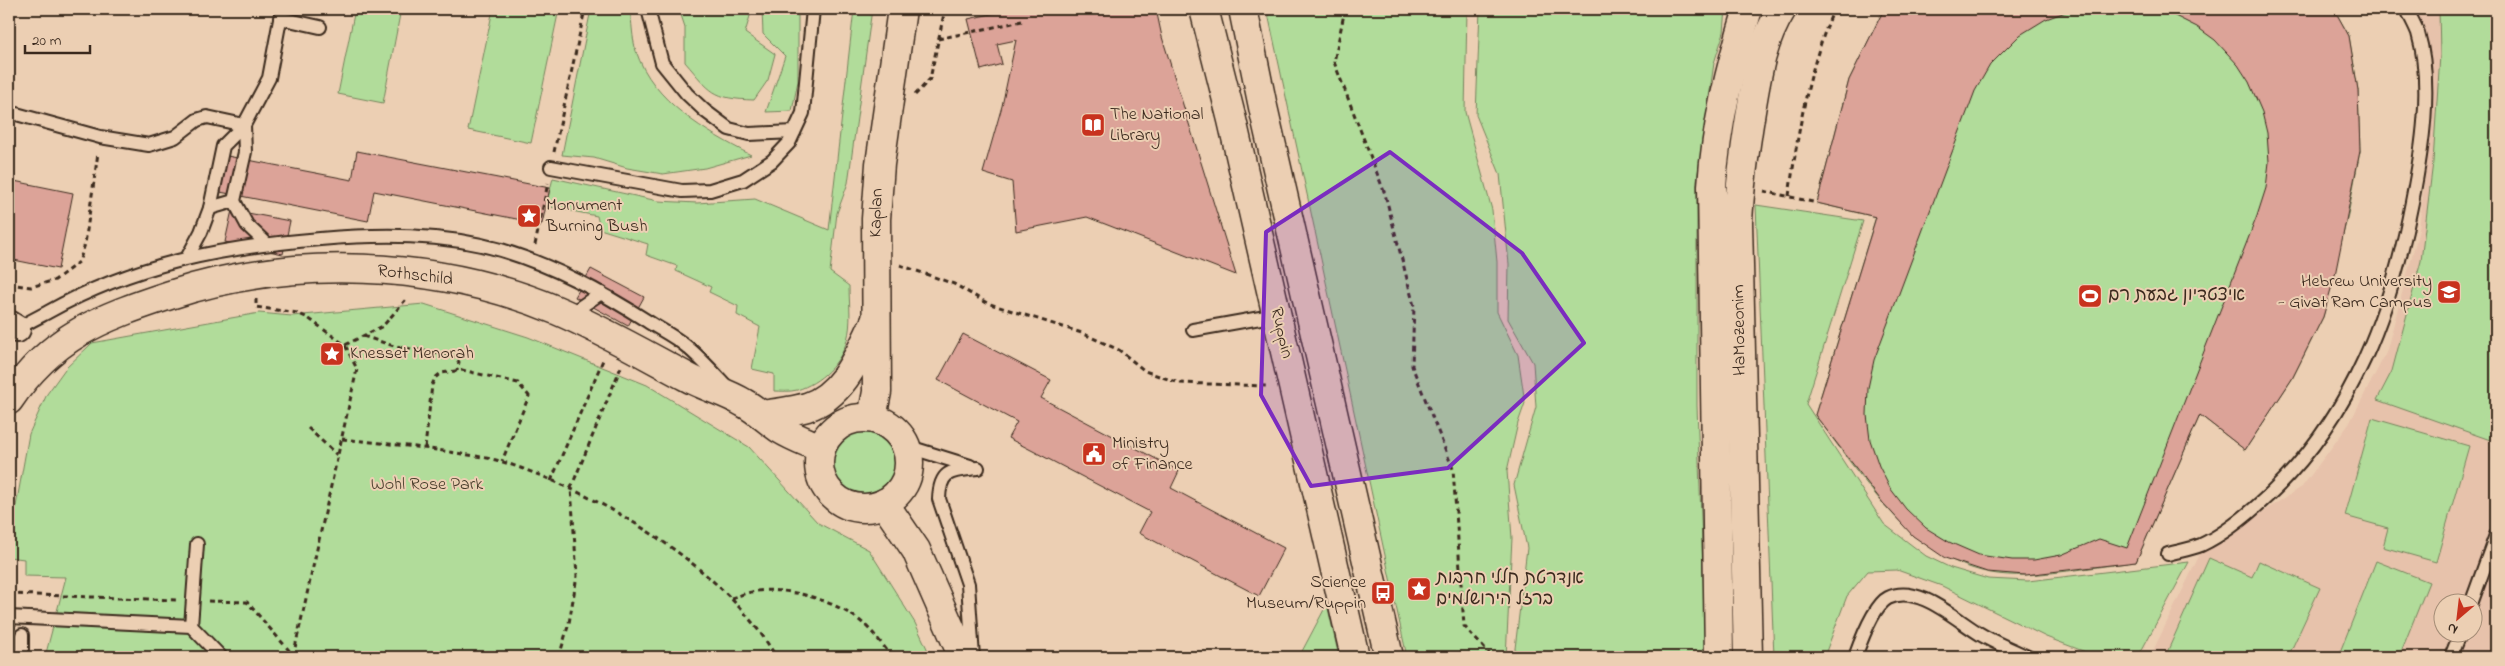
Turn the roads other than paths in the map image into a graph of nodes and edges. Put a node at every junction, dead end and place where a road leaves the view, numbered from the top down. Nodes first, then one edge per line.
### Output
1 (648, 9) edge
2 (813, 9) edge
3 (902, 9) edge
4 (1204, 9) edge
5 (1243, 9) edge
6 (1748, 9) edge
7 (1757, 9) edge
8 (1781, 9) edge
9 (2407, 9) edge
10 (281, 14) edge
11 (320, 27) dead end
12 (9, 112) edge
13 (244, 125) junction
14 (794, 132) junction
15 (551, 167) road end
16 (234, 201) junction
17 (210, 208) junction
18 (266, 244) junction
19 (187, 258) junction
20 (601, 293) junction
21 (1277, 315) junction
22 (573, 318) junction
23 (877, 318) junction
24 (12, 329) edge
25 (1193, 330) dead end
26 (12, 387) edge
27 (753, 409) junction
28 (872, 418) junction
29 (906, 446) junction
30 (820, 448) junction
31 (884, 503) junction
32 (2496, 535) edge
33 (196, 544) dead end
34 (2168, 554) dead end
35 (2475, 594) edge
36 (9, 617) edge
37 (191, 626) junction
38 (22, 635) dead end
39 (2456, 644) edge
40 (9, 656) edge
41 (22, 657) edge
42 (221, 657) edge
43 (963, 657) edge
44 (973, 657) edge
45 (1355, 657) edge
46 (1389, 657) edge
47 (1719, 657) edge
48 (1748, 657) edge
49 (1855, 657) edge
50 (2028, 657) edge
51 (2450, 657) edge

1 - 14 lane
2 - 14 lane
3 - 23 street, Kaplan
4 - 21 street, Ruppin
5 - 46 street, Ruppin
6 - 47 street, HaMozeonim
7 - 8 street
8 - 48 street, HaMozeonim
9 - 34 lane
10 - 11 lane
10 - 13 lane
12 - 13 lane
13 - 16 lane
13 - 17 lane
14 - 15 lane
16 - 17 lane
16 - 18 lane
17 - 19 lane
18 - 19 lane
18 - 20 lane
19 - 24 lane
20 - 22 lane
20 - 27 lane
21 - 25 lane
21 - 45 street, Ruppin
22 - 26 street, Rothschild
22 - 27 street, Rothschild
23 - 27 street
23 - 28 street, Kaplan
27 - 30 street, Rothschild
28 - 29 street
28 - 30 street
29 - 31 street
29 - 44 lane
30 - 31 street
31 - 43 street
32 - 35 lane
33 - 37 lane
36 - 37 lane
37 - 42 lane
38 - 41 lane
39 - 51 lane
40 - 41 lane
49 - 50 lane

